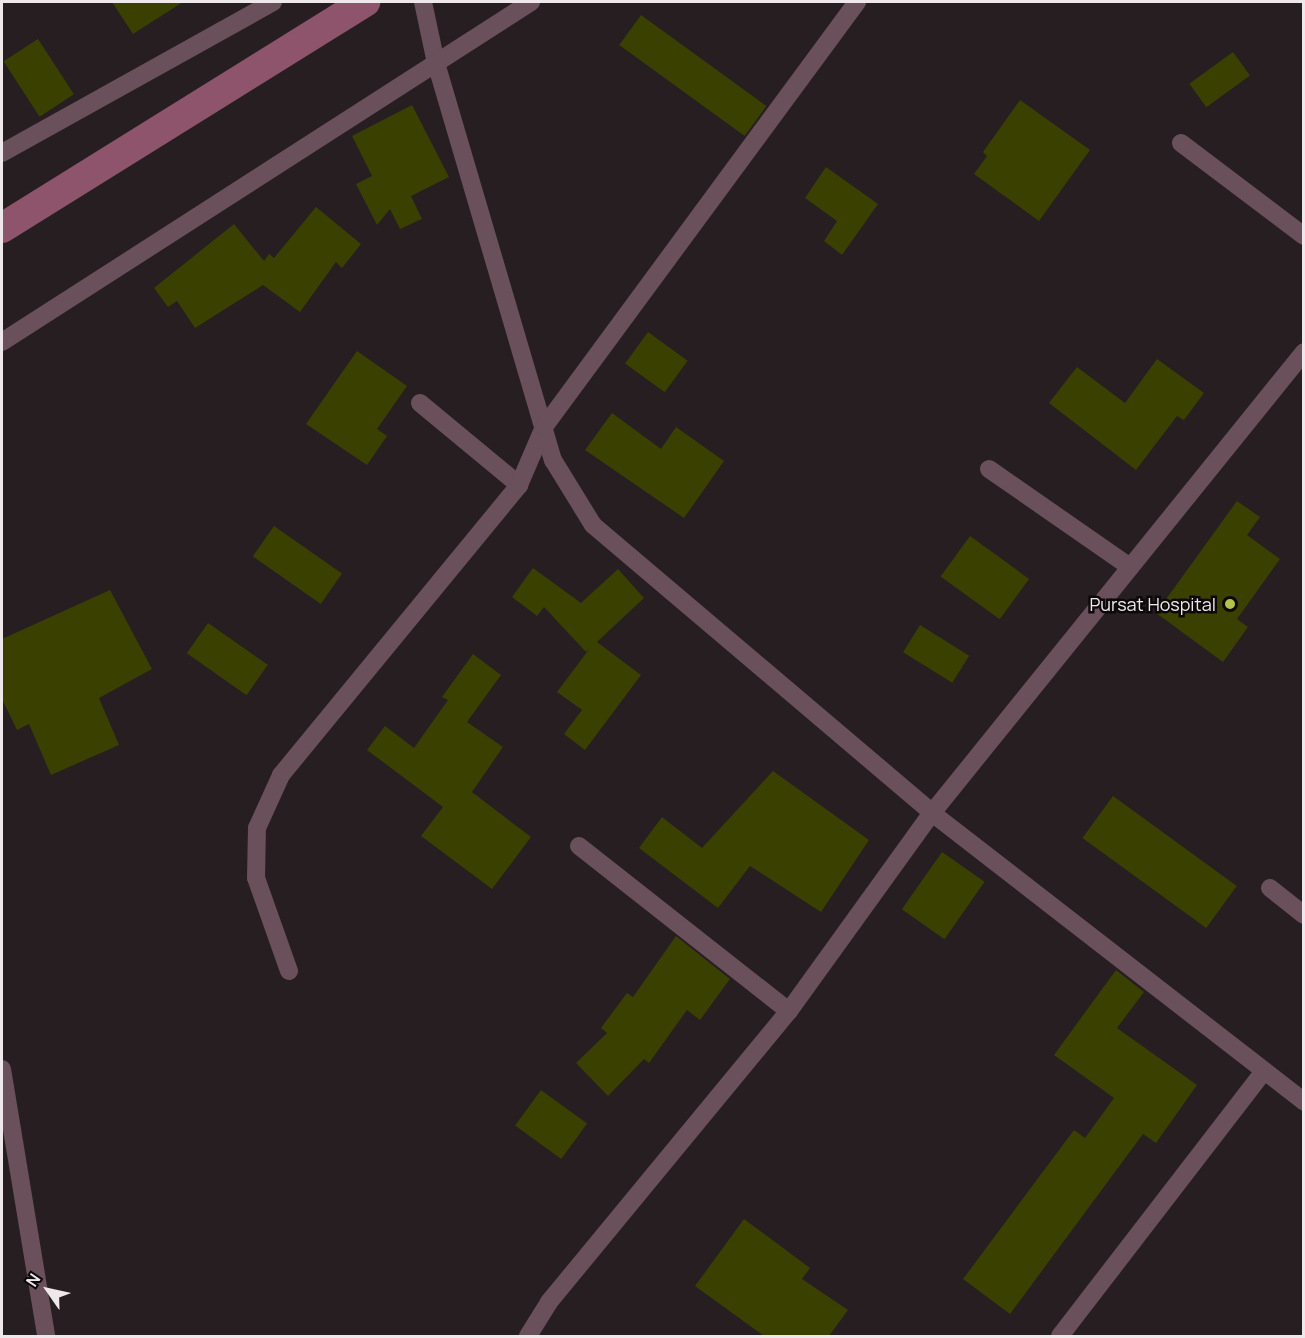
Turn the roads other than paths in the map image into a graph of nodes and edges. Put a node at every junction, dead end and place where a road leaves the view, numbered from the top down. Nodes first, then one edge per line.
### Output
1 (273, 2) edge
2 (423, 2) edge
3 (531, 2) edge
4 (857, 2) edge
5 (436, 63) junction
6 (1181, 143) dead end
7 (2, 153) edge
8 (1304, 236) edge
9 (2, 342) edge
10 (1304, 352) edge
11 (420, 403) dead end
12 (544, 427) junction
13 (989, 469) dead end
14 (519, 485) junction
15 (1130, 567) junction
16 (932, 813) junction
17 (579, 846) dead end
18 (1270, 888) dead end
19 (1304, 915) edge
20 (289, 970) dead end
21 (789, 1011) junction
22 (2, 1069) edge
23 (1264, 1071) junction
24 (1304, 1102) edge
25 (46, 1336) edge
26 (528, 1336) edge
27 (1060, 1336) edge

1 - 7 street
2 - 5 street
3 - 5 street
4 - 12 street
5 - 9 street
5 - 12 street
6 - 8 street
10 - 15 street
11 - 14 street
12 - 14 street
12 - 16 street
13 - 15 street
14 - 20 street
15 - 16 street
16 - 21 street
16 - 23 street
17 - 21 street
18 - 19 street
21 - 26 street
22 - 25 street
23 - 24 street
23 - 27 street

